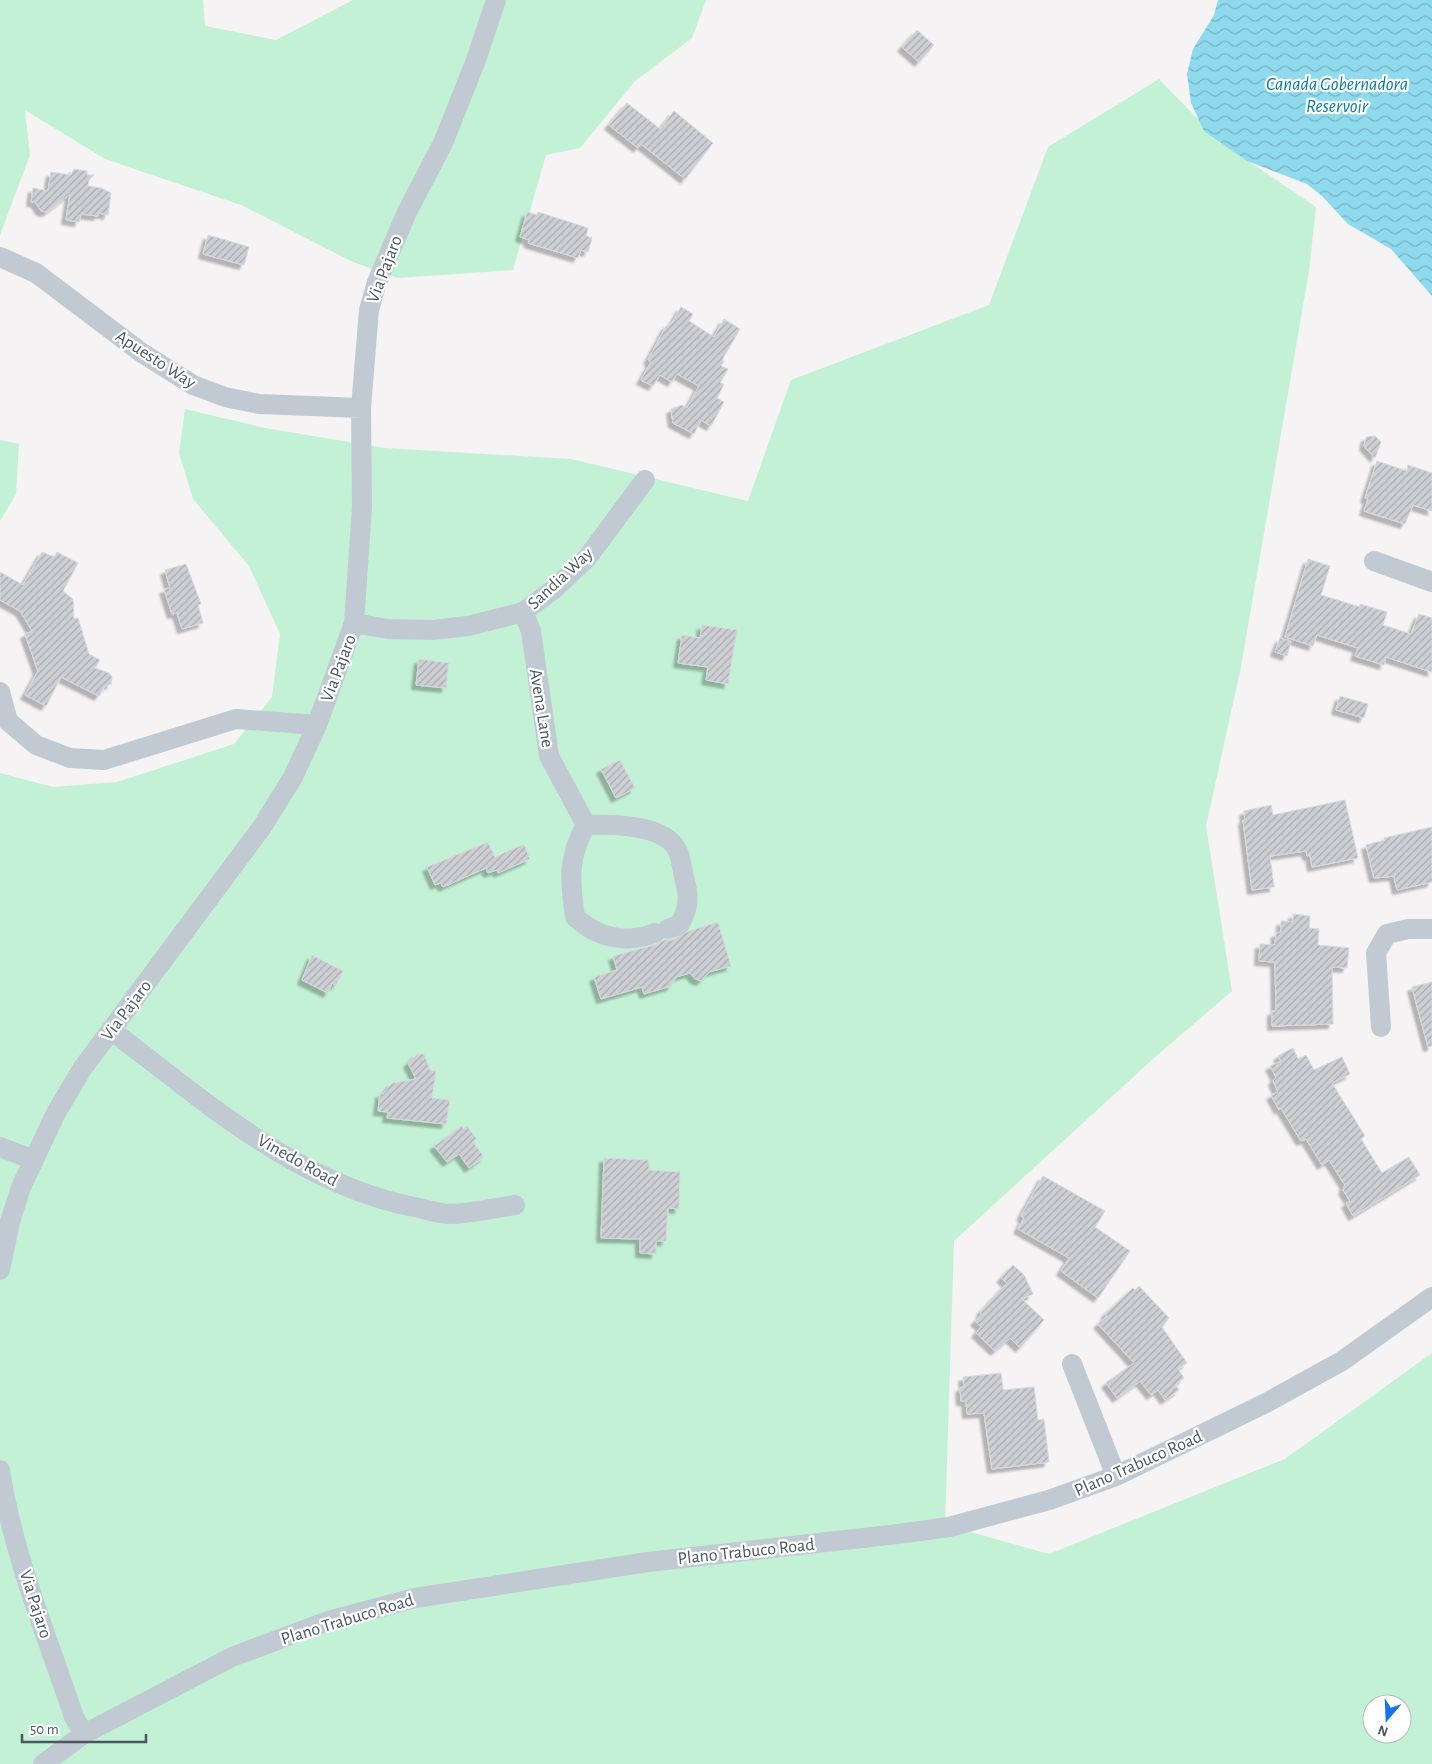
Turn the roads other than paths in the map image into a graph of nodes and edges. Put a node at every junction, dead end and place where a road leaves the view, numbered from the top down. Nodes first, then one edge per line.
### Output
1 (496, 0) edge
2 (0, 257) edge
3 (362, 408) junction
4 (645, 480) dead end
5 (1374, 561) dead end
6 (1432, 582) edge
7 (523, 612) junction
8 (354, 623) junction
9 (0, 692) edge
10 (317, 725) junction
11 (586, 826) junction
12 (1432, 929) edge
13 (1381, 1027) dead end
14 (111, 1030) junction
15 (0, 1147) edge
16 (34, 1160) junction
17 (515, 1205) dead end
18 (0, 1270) edge
19 (1432, 1297) edge
20 (1072, 1364) dead end
21 (0, 1470) edge
22 (1116, 1476) junction
23 (84, 1734) junction
24 (43, 1764) edge

1 - 3 street, Via Pajaro
2 - 3 street, Apuesto Way
3 - 8 street, Via Pajaro
4 - 7 street, Sandia Way
5 - 6 street
7 - 8 street, Sandia Way
7 - 11 street, Avena Lane
8 - 10 street, Via Pajaro
9 - 10 street
10 - 14 street, Via Pajaro
11 - 11 street
12 - 13 street
14 - 16 street, Via Pajaro
14 - 17 street, Vinedo Road
15 - 16 street
16 - 18 street, Via Pajaro
19 - 22 street, Plano Trabuco Road
20 - 22 street
21 - 23 street, Via Pajaro
22 - 23 street, Plano Trabuco Road
23 - 24 street, Plano Trabuco Road

